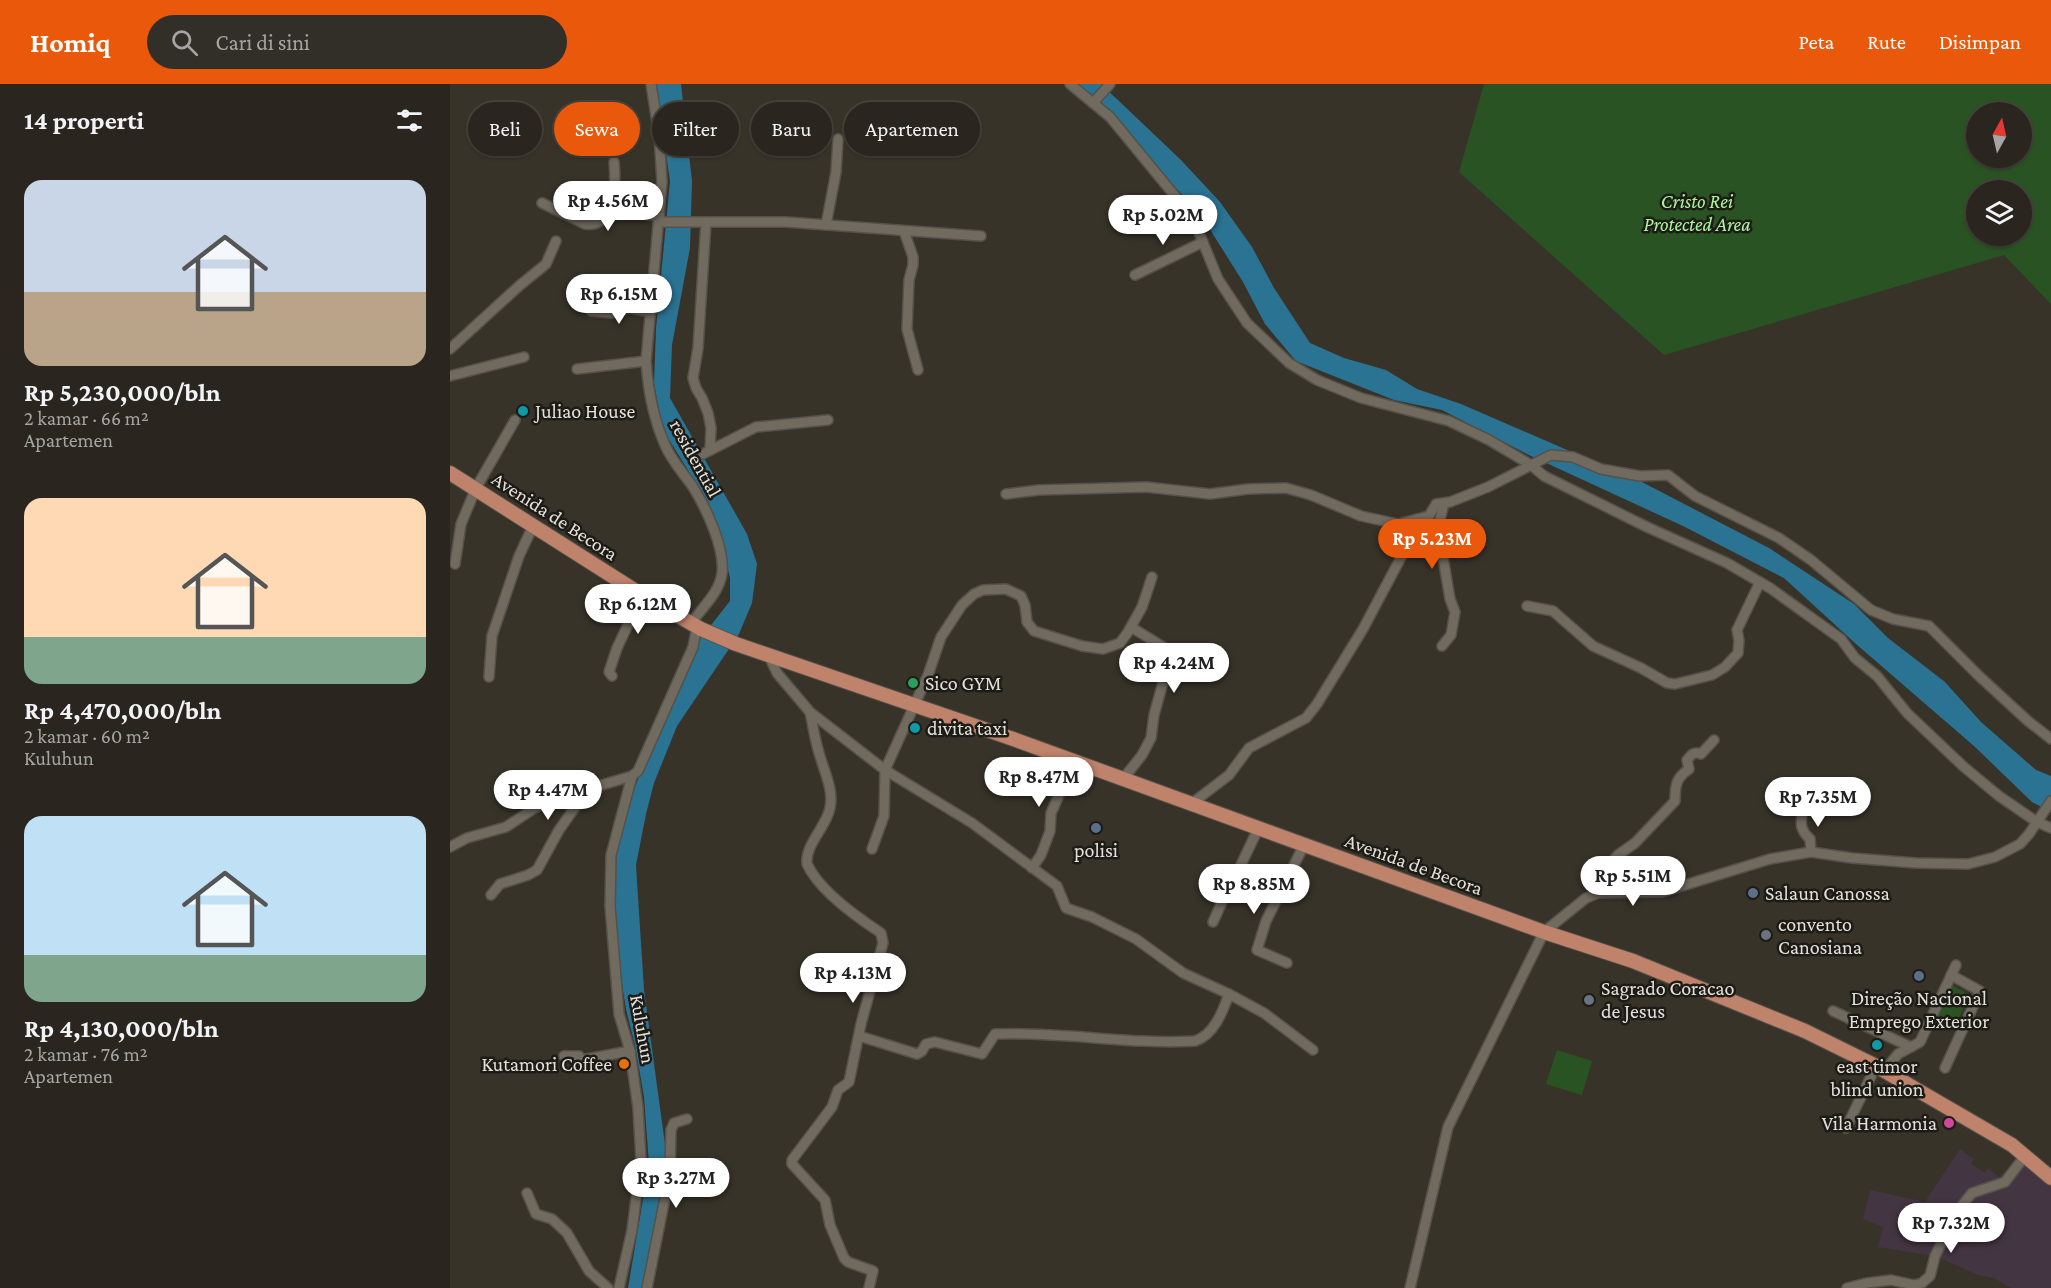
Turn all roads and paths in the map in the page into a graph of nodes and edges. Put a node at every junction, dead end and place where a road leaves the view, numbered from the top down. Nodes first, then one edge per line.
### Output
1 (651, 84) edge
2 (1070, 84) edge
3 (1110, 84) edge
4 (1093, 103) junction
5 (838, 139) dead end
6 (614, 162) dead end
7 (542, 203) dead end
8 (610, 210) junction
9 (660, 220) junction
10 (701, 222) junction
11 (826, 225) junction
12 (904, 231) junction
13 (981, 236) dead end
14 (556, 242) dead end
15 (1203, 242) junction
16 (1135, 275) dead end
17 (591, 311) dead end
18 (651, 312) junction
19 (450, 349) edge
20 (524, 357) dead end
21 (646, 361) junction
22 (577, 369) dead end
23 (918, 370) dead end
24 (450, 376) edge
25 (515, 420) dead end
26 (828, 420) dead end
27 (1531, 465) junction
28 (450, 473) edge
29 (476, 488) junction
30 (1006, 494) dead end
31 (1444, 503) junction
32 (1418, 519) junction
33 (533, 526) junction
34 (455, 564) dead end
35 (1152, 577) dead end
36 (1760, 582) junction
37 (642, 595) junction
38 (1527, 606) dead end
39 (697, 626) junction
40 (1131, 627) junction
41 (1442, 646) dead end
42 (768, 654) junction
43 (612, 676) dead end
44 (489, 677) dead end
45 (914, 706) junction
46 (810, 712) junction
47 (2051, 739) edge
48 (1714, 741) dead end
49 (1074, 762) junction
50 (885, 770) junction
51 (632, 776) junction
52 (1122, 779) junction
53 (588, 789) junction
54 (2051, 801) edge
55 (1191, 804) junction
56 (1803, 804) dead end
57 (2037, 822) junction
58 (2051, 828) edge
59 (1258, 829) junction
60 (1304, 845) junction
61 (450, 847) edge
62 (872, 849) dead end
63 (1811, 852) junction
64 (1032, 868) junction
65 (1599, 893) junction
66 (491, 895) dead end
67 (1213, 922) dead end
68 (1544, 932) junction
69 (1287, 963) dead end
70 (1956, 965) dead end
71 (1951, 975) junction
72 (1229, 994) junction
73 (1833, 1011) dead end
74 (859, 1036) junction
75 (1911, 1047) junction
76 (1312, 1050) dead end
77 (630, 1051) junction
78 (564, 1056) dead end
79 (1945, 1068) dead end
80 (1880, 1069) junction
81 (687, 1119) dead end
82 (1846, 1128) dead end
83 (2025, 1156) junction
84 (2051, 1178) edge
85 (527, 1193) dead end
86 (608, 1288) edge
87 (620, 1288) edge
88 (648, 1288) edge
89 (869, 1288) edge
90 (1410, 1288) edge
91 (1847, 1288) edge

1 - 9 street, residential
2 - 4 street
3 - 4 street
4 - 15 street
5 - 11 street
6 - 8 street
7 - 8 street
8 - 9 street
9 - 10 street
9 - 18 street, residential
10 - 11 street
10 - 26 street
11 - 12 street
12 - 13 street
12 - 23 street
14 - 19 street
15 - 16 street
15 - 27 street
17 - 18 street
18 - 21 street, residential
20 - 24 street
21 - 22 street
21 - 39 street, residential
25 - 29 street
27 - 31 street
27 - 36 street
27 - 47 street
28 - 29 main road, Avenida de Becora
29 - 33 main road, Avenida de Becora
29 - 34 street
30 - 32 street
31 - 32 street
31 - 41 street
32 - 55 street
33 - 37 main road, Avenida de Becora
33 - 44 street
35 - 40 street
36 - 38 street
36 - 57 street
37 - 39 main road, Avenida de Becora
37 - 43 street
39 - 42 main road, Avenida de Becora
39 - 51 street, Kuluhun
40 - 45 street
40 - 52 street
42 - 45 main road, Avenida de Becora
42 - 46 street
45 - 49 main road, Avenida de Becora
45 - 50 street
46 - 50 street
46 - 74 street
48 - 65 street
49 - 52 main road, Avenida de Becora
49 - 64 street
50 - 62 street
50 - 64 street
51 - 53 street
51 - 77 street, Kuluhun
52 - 55 main road, Avenida de Becora
53 - 61 street
53 - 66 street
54 - 57 street
55 - 59 main road, Avenida de Becora
56 - 63 street
57 - 58 street
57 - 63 street
59 - 60 main road, Avenida de Becora
59 - 67 street
60 - 68 main road, Avenida de Becora
60 - 69 street
63 - 65 street
64 - 72 street
65 - 68 street
68 - 80 main road, Avenida de Becora
68 - 90 street
70 - 71 street
71 - 75 street
71 - 79 street
72 - 74 street
72 - 76 street
73 - 75 street
74 - 89 street
75 - 80 street
77 - 78 street
77 - 87 street, Kuluhun
80 - 82 street
80 - 83 main road, Avenida de Becora
81 - 88 street
83 - 84 main road, Avenida de Becora
83 - 91 street
85 - 86 street

